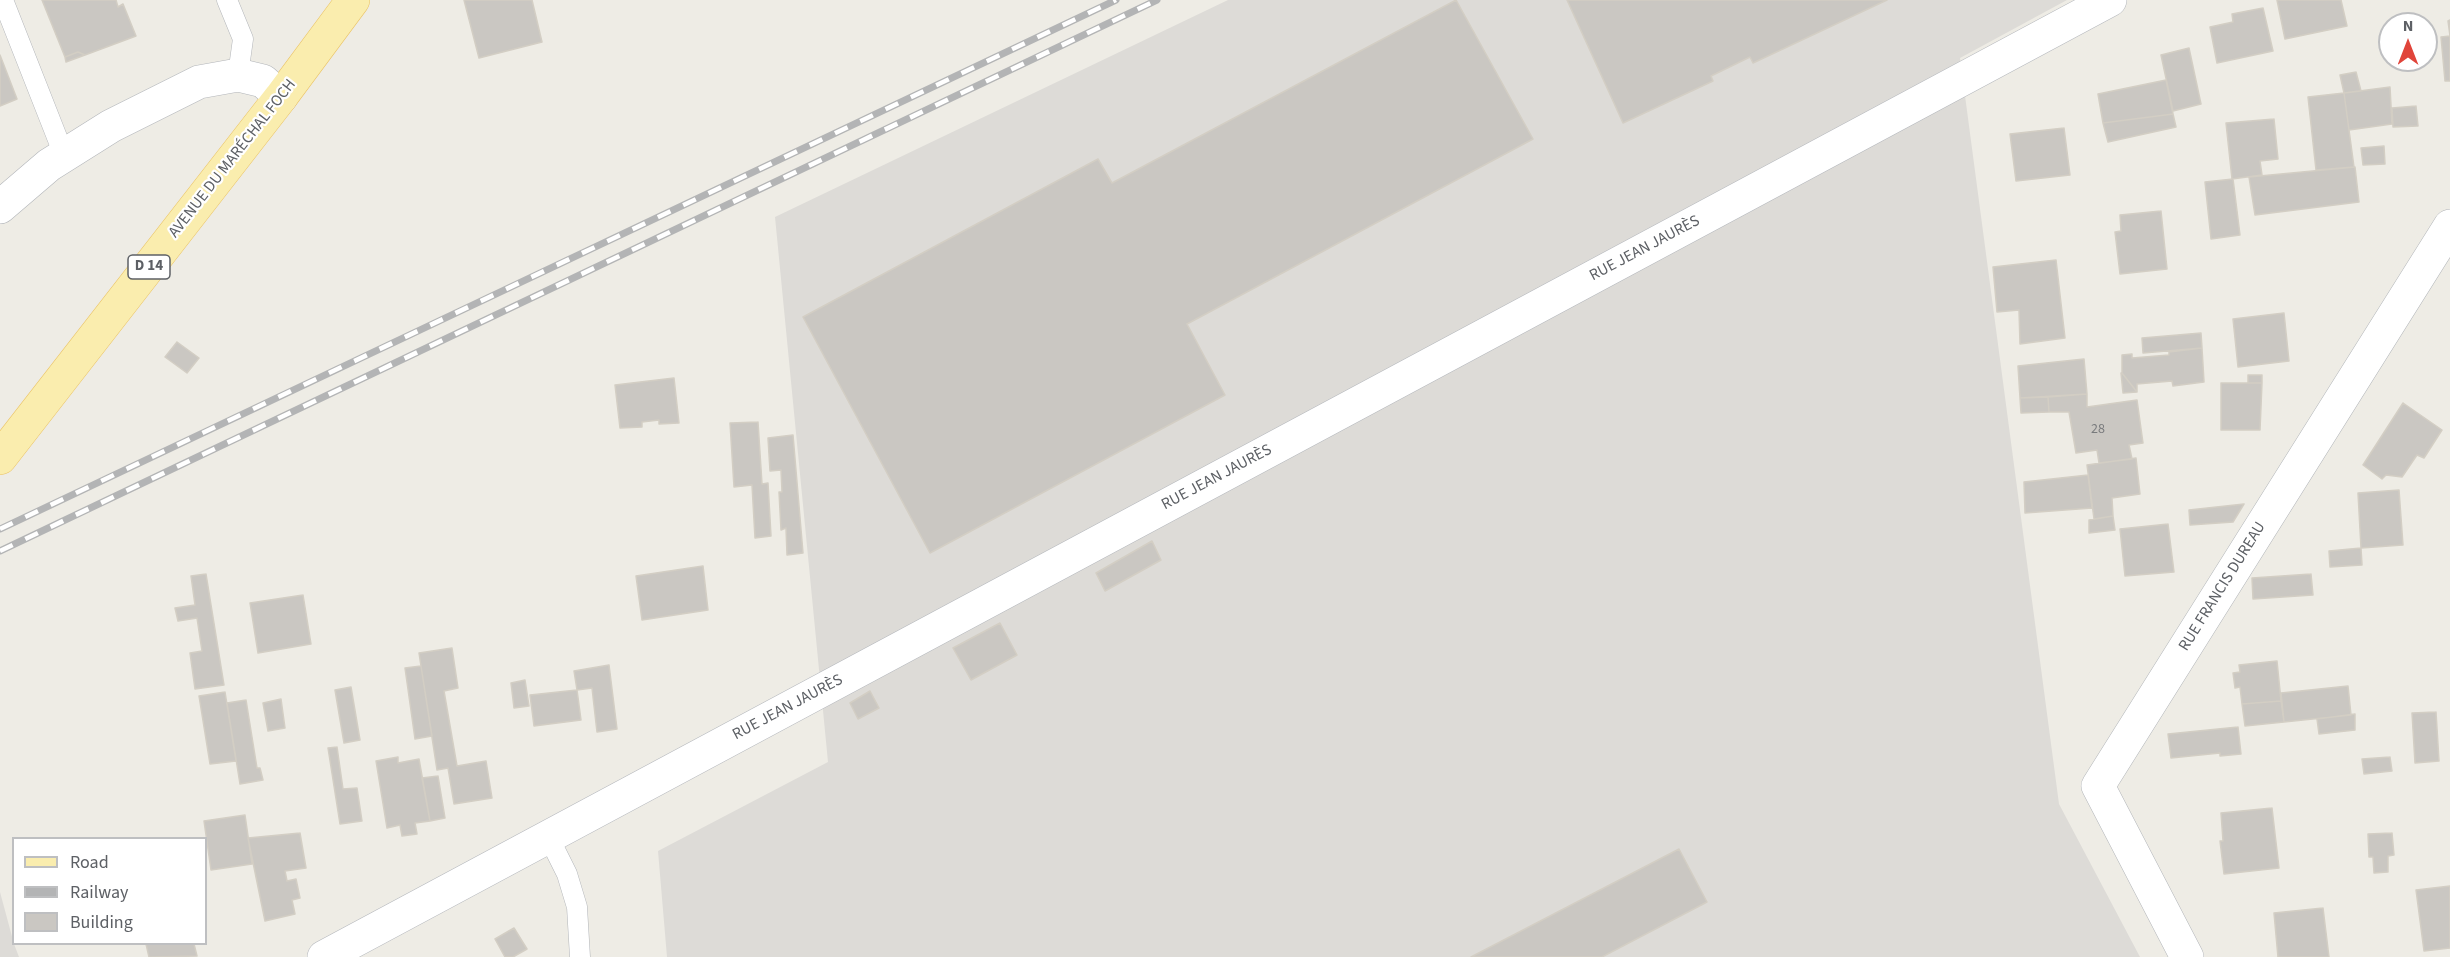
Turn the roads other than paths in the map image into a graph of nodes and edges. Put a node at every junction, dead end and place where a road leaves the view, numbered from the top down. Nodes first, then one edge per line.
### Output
1 (3, 0) edge
2 (227, 0) edge
3 (353, 0) edge
4 (2110, 0) edge
5 (238, 75) junction
6 (281, 97) junction
7 (64, 156) junction
8 (0, 207) edge
9 (2450, 226) edge
10 (8, 448) edge
11 (549, 836) junction
12 (324, 957) edge
13 (580, 957) edge
14 (2187, 957) edge

1 - 7 lane
2 - 5 lane
3 - 6 main road, AVENUE DU MARÉCHAL FOCH / D 14
4 - 11 main road, RUE JEAN JAURÈS
5 - 6 main road
5 - 7 main road
6 - 10 main road, AVENUE DU MARÉCHAL FOCH / D 14
7 - 8 main road
9 - 14 main road, RUE FRANCIS DUREAU
11 - 12 main road, RUE JEAN JAURÈS
11 - 13 lane

